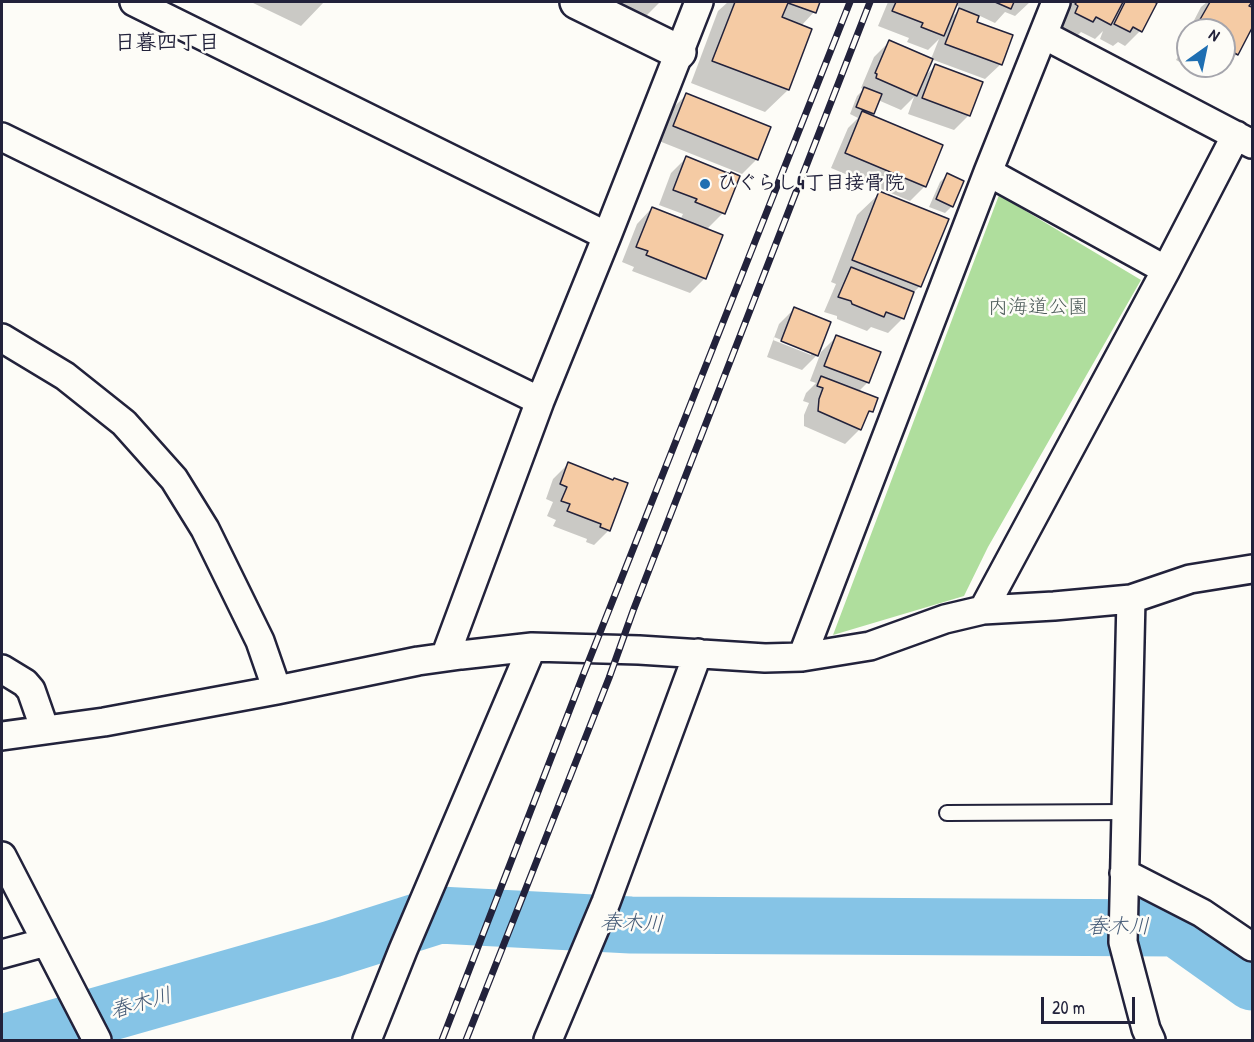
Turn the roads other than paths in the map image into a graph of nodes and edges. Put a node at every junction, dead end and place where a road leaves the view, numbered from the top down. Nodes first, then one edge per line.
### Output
1 (134, 2) edge
2 (577, 2) edge
3 (699, 2) edge
4 (1056, 2) edge
5 (1044, 35) junction
6 (679, 52) junction
7 (2, 137) edge
8 (1244, 140) edge
9 (988, 172) junction
10 (608, 236) junction
11 (1166, 270) junction
12 (2, 338) edge
13 (540, 402) junction
14 (1252, 569) edge
15 (1131, 599) junction
16 (982, 610) junction
17 (532, 647) junction
18 (698, 653) junction
19 (445, 657) junction
20 (802, 657) junction
21 (2, 669) edge
22 (277, 690) junction
23 (45, 730) junction
24 (2, 736) edge
25 (1126, 812) junction
26 (946, 813) dead end
27 (2, 856) edge
28 (1124, 873) junction
29 (46, 942) junction
30 (1252, 947) edge
31 (2, 954) edge
32 (97, 1041) edge
33 (367, 1041) edge
34 (548, 1041) edge
35 (1151, 1041) edge

1 - 10 street
2 - 6 street
3 - 6 street
4 - 5 street
5 - 8 street
5 - 9 street
6 - 10 street
7 - 13 street
8 - 11 street
9 - 11 street
9 - 20 street
10 - 13 street
11 - 16 street
12 - 22 street
13 - 19 street
14 - 15 street
15 - 16 street
15 - 25 street
16 - 20 street
17 - 18 street
17 - 19 street
17 - 33 street
18 - 20 street
18 - 34 street
19 - 22 street
21 - 23 street
22 - 23 street
23 - 24 street
25 - 26 lane
25 - 28 street
27 - 29 street
28 - 30 street
28 - 35 street
29 - 31 street
29 - 32 street

